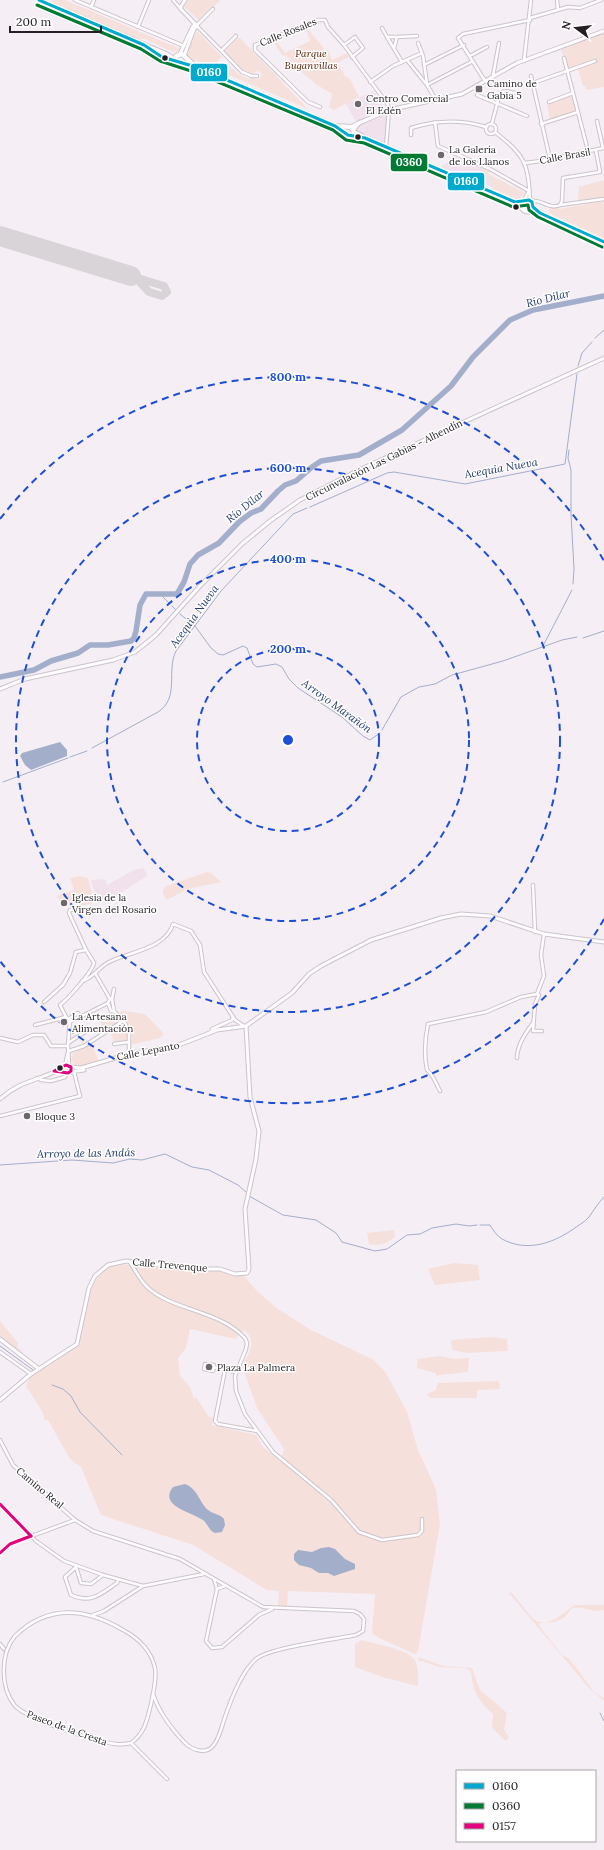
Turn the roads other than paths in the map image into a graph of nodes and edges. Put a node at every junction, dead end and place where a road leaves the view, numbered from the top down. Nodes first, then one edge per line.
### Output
1 (38, 0) edge
2 (75, 0) edge
3 (94, 0) edge
4 (149, 0) edge
5 (168, 0) edge
6 (173, 0) edge
7 (185, 0) edge
8 (531, 0) edge
9 (557, 0) edge
10 (601, 0) edge
11 (91, 7) junction
12 (180, 8) junction
13 (213, 9) dead end
14 (558, 10) junction
15 (530, 19) junction
16 (196, 25) junction
17 (138, 27) junction
18 (382, 28) dead end
19 (604, 31) edge
20 (236, 36) dead end
21 (417, 36) dead end
22 (387, 37) junction
23 (396, 37) junction
24 (418, 43) dead end
25 (498, 43) dead end
26 (344, 45) junction
27 (464, 45) junction
28 (185, 47) junction
29 (487, 47) dead end
30 (394, 48) junction
31 (222, 50) junction
32 (422, 53) junction
33 (470, 56) junction
34 (180, 57) junction
35 (352, 57) junction
36 (564, 58) dead end
37 (407, 60) junction
38 (473, 61) junction
39 (524, 61) junction
40 (595, 61) dead end
41 (402, 62) junction
42 (182, 64) junction
43 (424, 65) junction
44 (196, 67) junction
45 (568, 71) junction
46 (258, 76) dead end
47 (493, 76) junction
48 (531, 76) dead end
49 (485, 81) junction
50 (370, 82) junction
51 (533, 83) junction
52 (427, 85) junction
53 (515, 93) dead end
54 (573, 93) junction
55 (477, 95) dead end
56 (436, 100) junction
57 (497, 102) junction
58 (549, 102) dead end
59 (320, 107) dead end
60 (389, 110) junction
61 (578, 112) junction
62 (527, 116) dead end
63 (597, 121) dead end
64 (435, 122) junction
65 (492, 123) junction
66 (541, 124) junction
67 (335, 126) junction
68 (486, 128) junction
69 (351, 130) junction
70 (495, 132) junction
71 (411, 135) dead end
72 (386, 147) junction
73 (604, 148) edge
74 (588, 150) junction
75 (596, 151) junction
76 (550, 159) junction
77 (525, 163) junction
78 (529, 191) junction
79 (604, 199) edge
80 (524, 201) junction
81 (515, 202) junction
82 (532, 204) junction
83 (560, 205) junction
84 (521, 206) junction
85 (604, 242) edge
86 (604, 358) edge
87 (0, 689) edge
88 (533, 885) dead end
89 (79, 908) dead end
90 (535, 932) junction
91 (544, 934) junction
92 (604, 942) edge
93 (86, 950) junction
94 (95, 973) junction
95 (82, 981) junction
96 (114, 990) dead end
97 (537, 994) junction
98 (111, 999) junction
99 (44, 1002) dead end
100 (108, 1003) junction
101 (114, 1011) junction
102 (70, 1020) junction
103 (234, 1020) junction
104 (123, 1021) junction
105 (533, 1022) junction
106 (35, 1025) dead end
107 (244, 1026) junction
108 (91, 1028) dead end
109 (234, 1028) junction
110 (542, 1031) dead end
111 (211, 1032) junction
112 (0, 1038) edge
113 (128, 1042) junction
114 (68, 1044) junction
115 (114, 1044) dead end
116 (68, 1051) junction
117 (129, 1054) junction
118 (518, 1058) dead end
119 (96, 1063) junction
120 (64, 1066) junction
121 (70, 1066) junction
122 (56, 1071) junction
123 (67, 1072) junction
124 (74, 1072) junction
125 (37, 1077) junction
126 (440, 1091) dead end
127 (0, 1098) edge
128 (0, 1116) edge
129 (129, 1261) junction
130 (0, 1339) edge
131 (0, 1352) edge
132 (213, 1367) dead end
133 (39, 1369) junction
134 (225, 1370) junction
135 (236, 1372) junction
136 (31, 1374) junction
137 (0, 1400) edge
138 (257, 1431) junction
139 (0, 1440) edge
140 (0, 1504) edge
141 (71, 1514) junction
142 (422, 1519) dead end
143 (75, 1520) junction
144 (69, 1521) junction
145 (31, 1536) junction
146 (0, 1554) edge
147 (76, 1567) junction
148 (197, 1569) junction
149 (205, 1574) junction
150 (196, 1575) junction
151 (103, 1576) junction
152 (214, 1579) junction
153 (118, 1580) junction
154 (134, 1585) junction
155 (143, 1586) junction
156 (225, 1586) junction
157 (217, 1589) junction
158 (134, 1590) junction
159 (258, 1605) junction
160 (273, 1608) junction
161 (103, 1612) junction
162 (92, 1615) junction
163 (259, 1615) junction
164 (98, 1617) junction
165 (103, 1619) junction
166 (0, 1644) edge
167 (7, 1644) junction
168 (0, 1649) edge
169 (4, 1649) junction
170 (1, 1656) edge
171 (153, 1694) junction
172 (150, 1707) junction
173 (158, 1707) junction
174 (131, 1743) junction
175 (167, 1779) dead end

1 - 34 main road
2 - 11 street
3 - 11 street
4 - 17 street
5 - 6 street
6 - 12 street
7 - 12 street
8 - 15 street
9 - 14 street
10 - 14 street
11 - 17 street
12 - 16 street
13 - 16 street
14 - 15 street
15 - 27 street
15 - 39 street
16 - 28 street
16 - 31 street
17 - 28 street
18 - 22 street
19 - 39 street
20 - 31 street
21 - 23 street
22 - 23 street
22 - 30 street
23 - 30 street
24 - 32 street
25 - 47 street
26 - 35 street
26 - 35 street
26 - 59 street, Calle Rosales
27 - 33 street
27 - 43 street
28 - 34 street
29 - 33 street
30 - 41 street
31 - 46 street
32 - 37 street
32 - 43 street
33 - 38 street
34 - 42 main road
34 - 42 main road
34 - 44 main road
35 - 50 street
36 - 45 street
37 - 41 street
37 - 52 street
38 - 49 street
38 - 52 street
39 - 47 street
40 - 45 street
41 - 50 street
42 - 44 main road
43 - 52 street
44 - 67 main road
45 - 51 street
45 - 54 street
47 - 49 street
48 - 51 street
49 - 56 street
50 - 60 street
51 - 66 street
52 - 56 street
53 - 57 street
54 - 58 street
54 - 61 street
55 - 57 street
56 - 60 street
57 - 62 street
57 - 65 street
60 - 69 street
60 - 72 street
61 - 66 street
61 - 74 street
63 - 73 street
64 - 68 street
64 - 71 street
64 - 78 street
65 - 68 street
65 - 70 street
66 - 76 street
67 - 69 main road
67 - 69 main road
68 - 70 street
69 - 72 main road
70 - 77 street
72 - 81 main road
73 - 75 street, Calle Brasil
74 - 75 street, Calle Brasil
74 - 76 street, Calle Brasil
75 - 83 street
76 - 77 street, Calle Brasil
77 - 78 street
78 - 80 street
78 - 82 street
79 - 83 street
80 - 81 main road
80 - 82 main road
80 - 84 main road
81 - 84 main road
82 - 83 street
82 - 84 main road
82 - 85 main road
86 - 87 street, Circunvalación Las Gabias - Alhendín
88 - 90 street
89 - 93 street
90 - 91 street
90 - 107 street
91 - 92 street
91 - 97 street
93 - 95 street
93 - 99 street
94 - 95 street
94 - 98 street
94 - 103 street
95 - 102 street
96 - 98 street
97 - 105 street
97 - 126 street
98 - 100 street
98 - 101 street
100 - 101 street
100 - 102 street
101 - 104 street
102 - 106 street
102 - 114 street
103 - 107 street
103 - 109 street
103 - 111 street
104 - 113 street
104 - 116 street
105 - 110 street
105 - 118 street
107 - 109 street, Calle Lepanto
107 - 129 street, Calle Trevenque
108 - 114 street
109 - 111 street, Calle Lepanto
111 - 117 street, Calle Lepanto
112 - 114 street
113 - 115 street
113 - 117 street
114 - 116 street
116 - 120 street
116 - 121 street
117 - 119 street, Calle Lepanto
119 - 121 street, Calle Lepanto
119 - 124 street, Calle Lepanto
120 - 121 street, Calle Lepanto
120 - 122 street, Calle Lepanto
120 - 123 street
121 - 123 street
122 - 123 street, Calle Lepanto
122 - 125 street, Calle Lepanto
123 - 124 street, Calle Lepanto
123 - 125 street, Calle Lepanto
124 - 128 street
125 - 127 street, Calle Lepanto
129 - 133 street, Calle Trevenque
129 - 135 street
130 - 133 street
131 - 136 street
132 - 134 street
133 - 136 street, Calle Trevenque
134 - 135 street
134 - 138 street
135 - 138 street
136 - 137 street, Calle Trevenque
138 - 142 street
139 - 141 street, Camino Real
140 - 145 street
141 - 143 street, Camino Real
141 - 144 street, Camino Real
143 - 144 street
143 - 148 street
144 - 145 street
145 - 146 street
145 - 147 street
147 - 151 street
147 - 151 street
147 - 153 street
148 - 149 street
148 - 150 street
149 - 150 street
149 - 152 street
150 - 155 street
151 - 153 street
152 - 156 street
152 - 157 street
153 - 154 street
154 - 155 street
154 - 158 street
155 - 158 street
156 - 157 street
156 - 159 street
157 - 163 street
158 - 161 street
159 - 160 street
159 - 163 street
160 - 163 street
160 - 173 street
161 - 162 street
161 - 164 street
161 - 165 street
162 - 164 street
162 - 167 street, Paseo de la Cresta
164 - 165 street
165 - 171 street
166 - 167 street
166 - 169 street
167 - 169 street, Paseo de la Cresta
168 - 169 street
169 - 170 street, Paseo de la Cresta
170 - 174 street, Paseo de la Cresta
171 - 172 street
171 - 173 street
172 - 173 street
172 - 174 street
174 - 175 street

